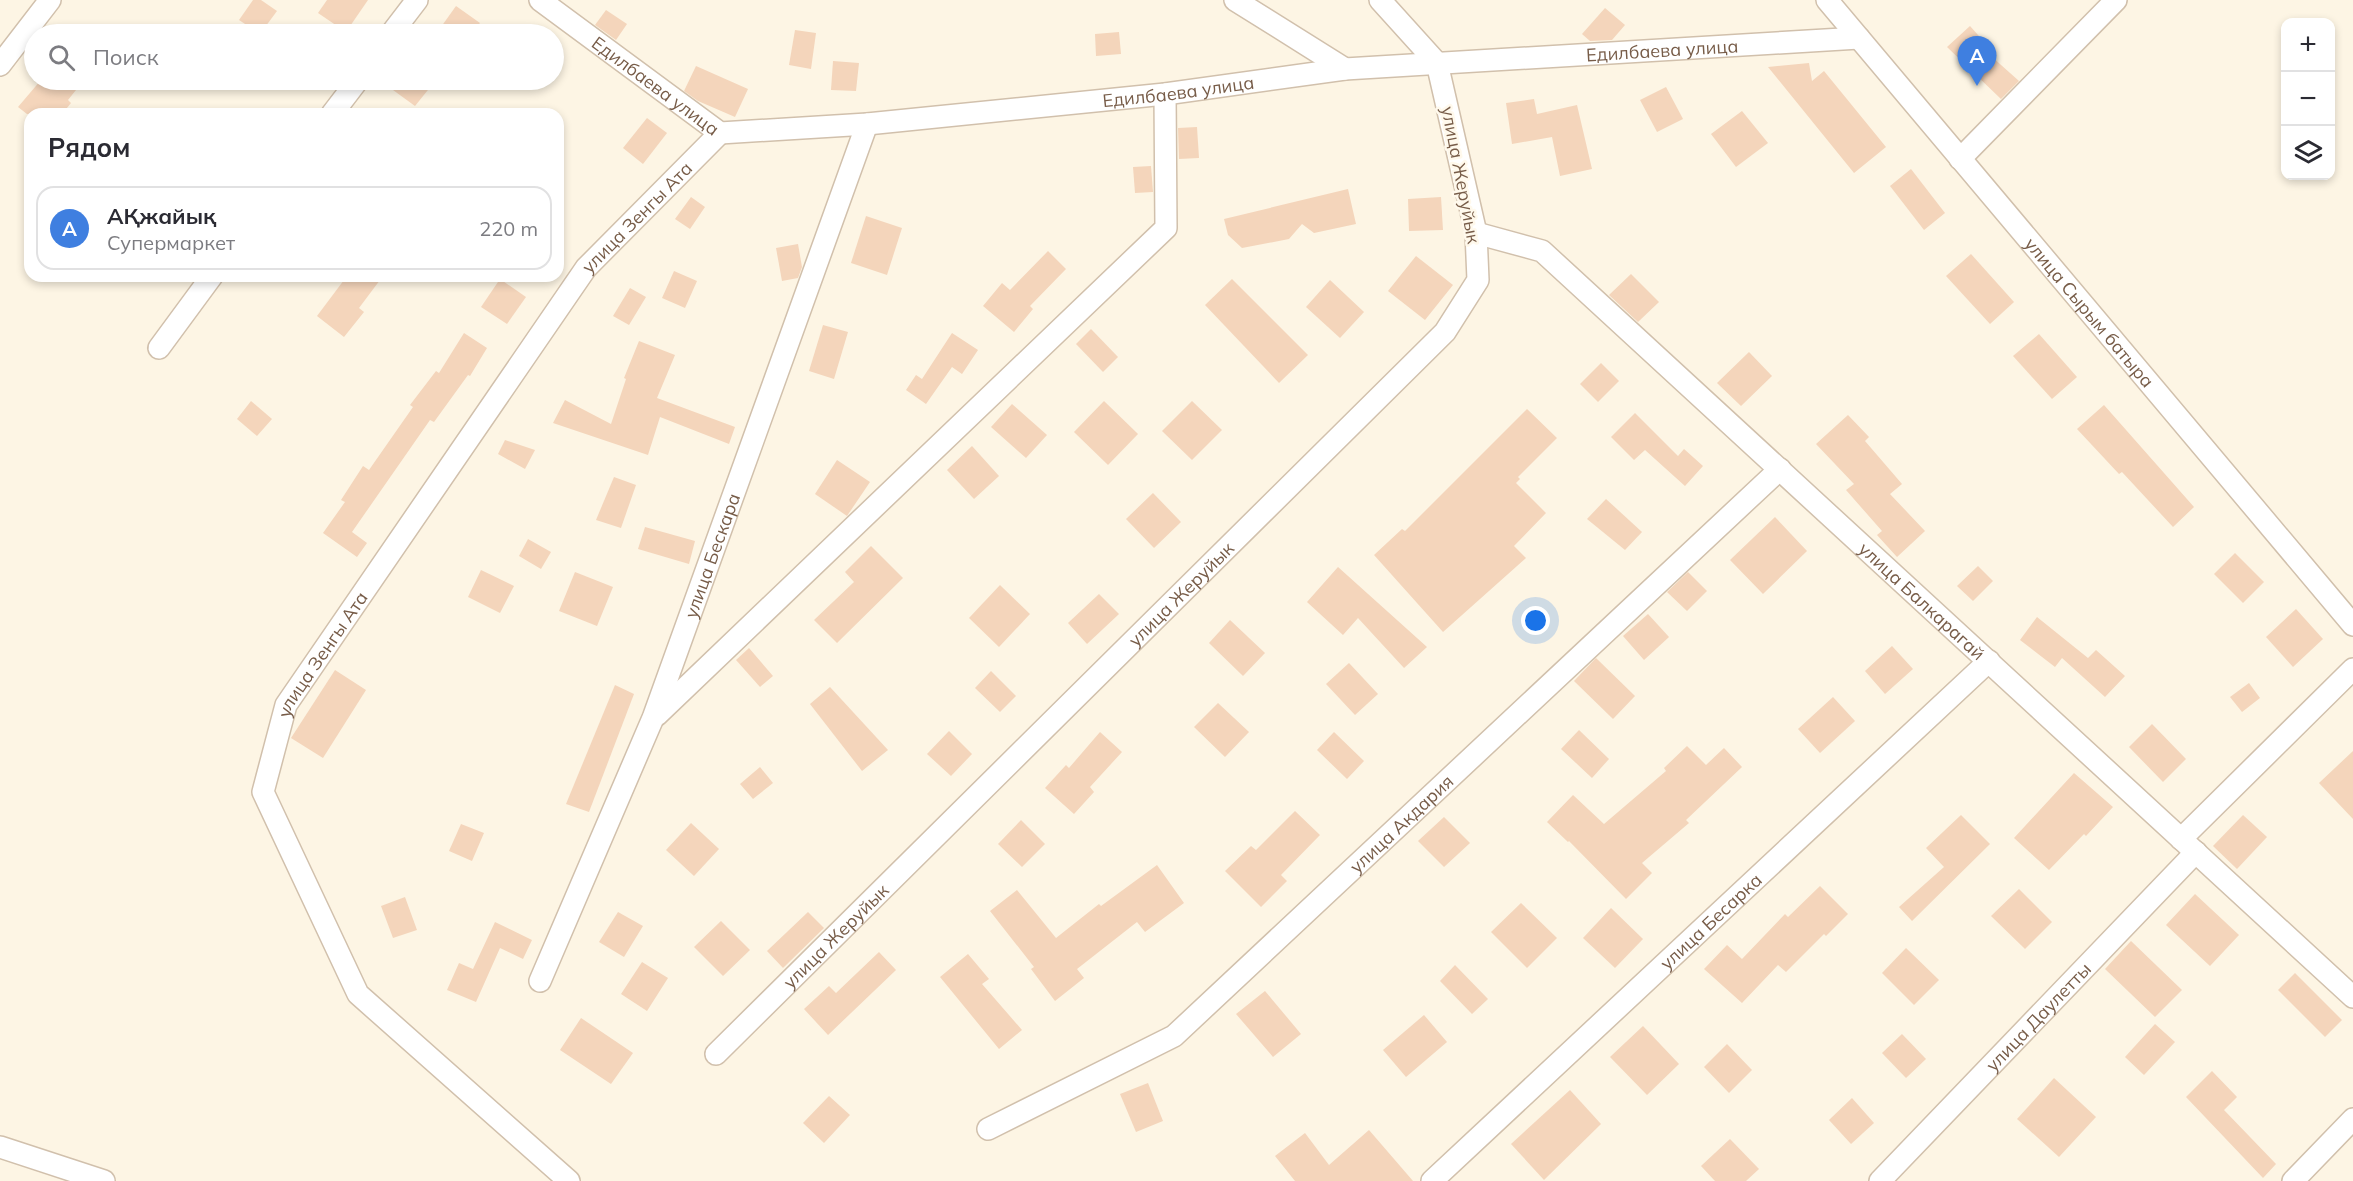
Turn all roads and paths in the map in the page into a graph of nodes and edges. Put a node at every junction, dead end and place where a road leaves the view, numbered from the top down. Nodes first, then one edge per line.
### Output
1 (50, 0) edge
2 (417, 0) edge
3 (540, 0) edge
4 (1235, 0) edge
5 (1380, 0) edge
6 (1827, 0) edge
7 (2116, 0) edge
8 (32, 24) edge
9 (399, 24) edge
10 (24, 34) edge
11 (1858, 38) junction
12 (1437, 63) junction
13 (0, 65) edge
14 (1344, 69) junction
15 (350, 90) edge
16 (1165, 94) junction
17 (337, 108) edge
18 (867, 124) junction
19 (720, 133) junction
20 (1960, 159) junction
21 (1476, 233) junction
22 (208, 282) edge
23 (159, 348) dead end
24 (1780, 469) junction
25 (2353, 625) edge
26 (1989, 661) junction
27 (2353, 669) edge
28 (654, 718) junction
29 (2188, 845) junction
30 (540, 981) dead end
31 (2353, 997) edge
32 (716, 1054) dead end
33 (2353, 1119) edge
34 (988, 1129) dead end
35 (0, 1147) edge
36 (104, 1181) edge
37 (569, 1181) edge
38 (1432, 1181) edge
39 (1880, 1181) edge
40 (2292, 1181) edge

1 - 8 street
2 - 9 street
3 - 19 street, Едилбаева улица
4 - 14 street
5 - 12 street
6 - 11 street, улица Сырым батыра
7 - 20 street
10 - 13 street
11 - 12 street, Едилбаева улица
11 - 20 street, улица Сырым батыра
12 - 14 street, Едилбаева улица
12 - 21 street, улица Жеруйык
14 - 16 street, Едилбаева улица
15 - 17 street
16 - 18 street, Едилбаева улица
16 - 28 street
18 - 19 street, Едилбаева улица
18 - 28 street, улица Бескара
19 - 37 street, улица Зенгы Ата
20 - 25 street, улица Сырым батыра
21 - 24 street, улица Балкарагай
21 - 32 street, улица Жеруйык
22 - 23 street
24 - 26 street, улица Балкарагай
24 - 34 street, улица Акдария
26 - 29 street, улица Балкарагай
26 - 38 street, улица Бесарка
27 - 29 street, улица Даулетты
28 - 30 street, улица Бескара
29 - 31 street, улица Балкарагай
29 - 39 street, улица Даулетты
33 - 40 street
35 - 36 street

